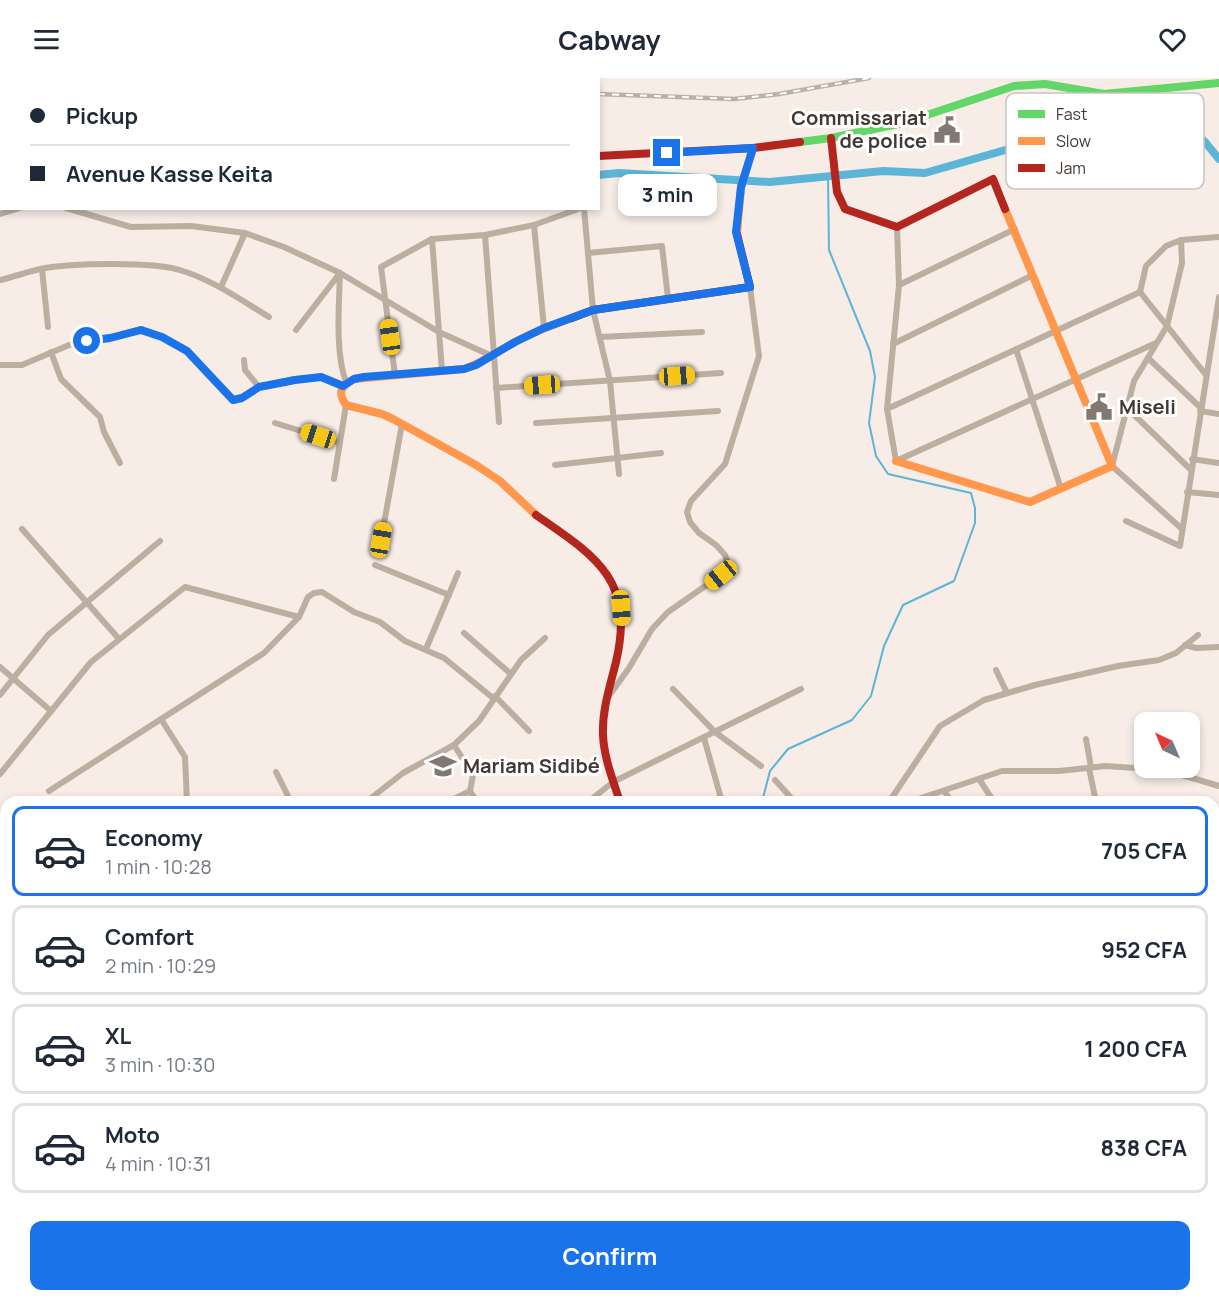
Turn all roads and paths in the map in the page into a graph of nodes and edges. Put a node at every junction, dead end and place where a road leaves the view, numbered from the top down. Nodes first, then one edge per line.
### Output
1 (1219, 82) edge
2 (1098, 93) edge
3 (1114, 93) edge
4 (831, 138) junction
5 (753, 148) junction
6 (600, 156) edge
7 (73, 210) edge
8 (576, 210) edge
9 (582, 210) edge
10 (534, 225) junction
11 (897, 227) junction
12 (1015, 229) junction
13 (245, 233) junction
14 (485, 235) junction
15 (1219, 237) edge
16 (432, 240) junction
17 (1180, 240) junction
18 (588, 253) junction
19 (42, 269) junction
20 (340, 273) junction
21 (1033, 275) junction
22 (0, 280) edge
23 (899, 285) junction
24 (221, 287) junction
25 (750, 287) junction
26 (1140, 292) junction
27 (1219, 297) edge
28 (668, 298) junction
29 (385, 300) junction
30 (593, 310) junction
31 (269, 317) dead end
32 (1167, 326) junction
33 (48, 327) dead end
34 (544, 328) junction
35 (296, 330) dead end
36 (1057, 330) junction
37 (439, 332) junction
38 (702, 332) dead end
39 (600, 338) junction
40 (1156, 343) junction
41 (893, 344) junction
42 (1016, 349) junction
43 (51, 352) junction
44 (493, 355) junction
45 (1148, 358) junction
46 (244, 360) dead end
47 (0, 365) edge
48 (442, 371) junction
49 (721, 373) dead end
50 (395, 375) junction
51 (1206, 375) junction
52 (1077, 379) junction
53 (610, 381) junction
54 (345, 384) junction
55 (259, 387) junction
56 (496, 388) junction
57 (1032, 399) junction
58 (346, 405) junction
59 (1127, 408) junction
60 (887, 409) junction
61 (1200, 409) junction
62 (718, 411) dead end
63 (1219, 414) edge
64 (614, 418) junction
65 (499, 422) dead end
66 (275, 423) dead end
67 (537, 423) dead end
68 (402, 424) junction
69 (340, 443) junction
70 (661, 453) dead end
71 (618, 458) junction
72 (1192, 459) junction
73 (896, 461) junction
74 (120, 463) dead end
75 (1219, 463) edge
76 (555, 465) dead end
77 (1112, 466) junction
78 (1190, 470) junction
79 (619, 474) dead end
80 (334, 480) dead end
81 (1061, 489) junction
82 (1187, 492) junction
83 (1219, 495) edge
84 (1126, 521) dead end
85 (22, 529) dead end
86 (1182, 530) junction
87 (381, 540) dead end
88 (160, 541) dead end
89 (375, 565) dead end
90 (458, 573) dead end
91 (449, 595) junction
92 (87, 603) junction
93 (299, 616) junction
94 (464, 633) dead end
95 (1198, 635) dead end
96 (545, 638) dead end
97 (119, 639) junction
98 (1185, 645) junction
99 (1219, 647) edge
100 (426, 650) junction
101 (0, 667) edge
102 (996, 670) dead end
103 (511, 674) junction
104 (13, 678) junction
105 (673, 689) dead end
106 (801, 689) dead end
107 (1007, 693) junction
108 (0, 695) edge
109 (494, 697) junction
110 (607, 697) junction
111 (51, 711) junction
112 (161, 719) junction
113 (530, 731) dead end
114 (715, 732) junction
115 (704, 738) junction
116 (1086, 739) dead end
117 (454, 745) junction
118 (760, 766) dead end
119 (1090, 768) junction
120 (276, 772) dead end
121 (0, 774) edge
122 (979, 779) junction
123 (775, 780) dead end
124 (613, 782) junction
125 (1219, 786) edge
126 (50, 790) dead end
127 (470, 791) junction
128 (944, 791) junction
129 (187, 796) edge
130 (288, 796) edge
131 (374, 796) edge
132 (460, 796) edge
133 (473, 796) edge
134 (596, 796) edge
135 (618, 796) edge
136 (720, 796) edge
137 (790, 796) edge
138 (893, 796) edge
139 (928, 796) edge
140 (948, 796) edge
141 (990, 796) edge
142 (1095, 796) edge

1 - 3 street
2 - 4 street
4 - 5 street
4 - 11 street
5 - 6 street
5 - 25 street
7 - 13 street
8 - 10 street
9 - 18 street
10 - 14 street
10 - 34 street
11 - 12 street
11 - 23 street
12 - 21 street
12 - 23 street
13 - 20 street
13 - 24 street
14 - 16 street
14 - 44 street
15 - 17 street
16 - 29 street
16 - 37 street
17 - 26 street
17 - 32 street
18 - 28 street
18 - 30 street
19 - 22 street
19 - 24 street
19 - 33 street
20 - 29 street
20 - 35 street
20 - 54 street
21 - 36 street
21 - 41 street
23 - 41 street
24 - 31 street
25 - 28 street
25 - 110 street
26 - 32 street
26 - 36 street
27 - 51 street
28 - 30 street
29 - 37 street
29 - 50 street
30 - 34 street
30 - 39 street
32 - 40 street
32 - 51 street
34 - 44 street
36 - 42 street
36 - 52 street
37 - 44 street
37 - 48 street
38 - 39 street
39 - 53 street
40 - 45 street
40 - 52 street
41 - 60 street
42 - 57 street
42 - 60 street
43 - 47 street
43 - 55 street
43 - 74 street
44 - 48 street
44 - 56 street
45 - 59 street
45 - 61 street
46 - 55 street
48 - 50 street
49 - 53 street
50 - 54 street
51 - 61 street
52 - 57 street
52 - 77 street
53 - 56 street
53 - 64 street
54 - 55 street
54 - 58 street
56 - 65 street
57 - 73 street
57 - 81 street
58 - 68 street
58 - 69 street
59 - 77 street
59 - 78 street
60 - 73 street
61 - 63 street
61 - 72 street
62 - 64 street
64 - 67 street
64 - 71 street
66 - 69 street
68 - 87 street
68 - 110 street
69 - 80 street
70 - 71 street
71 - 76 street
71 - 79 street
72 - 75 street
72 - 78 street
73 - 81 street
77 - 81 street
77 - 86 street
78 - 82 street
82 - 83 street
82 - 86 street
84 - 86 street
85 - 92 street
88 - 92 street
89 - 91 street
90 - 91 street
91 - 100 street
92 - 97 street
92 - 104 street
93 - 97 street
93 - 100 street
93 - 112 street
94 - 103 street
95 - 98 street
96 - 103 street
97 - 111 street
98 - 99 street
98 - 107 street
100 - 109 street
101 - 104 street
102 - 107 street
103 - 109 street
104 - 108 street
104 - 111 street
105 - 114 street
106 - 114 street
107 - 138 street
109 - 113 street
109 - 117 street
110 - 124 street
111 - 121 street
112 - 126 street
112 - 129 street
114 - 115 street
114 - 118 street
115 - 124 street
115 - 136 street
116 - 119 street
117 - 127 street
117 - 131 street
119 - 122 street
119 - 125 street
119 - 142 street
120 - 130 street
122 - 128 street
122 - 141 street
123 - 137 street
124 - 134 street
124 - 135 street
127 - 132 street
127 - 133 street
128 - 139 street
128 - 140 street

